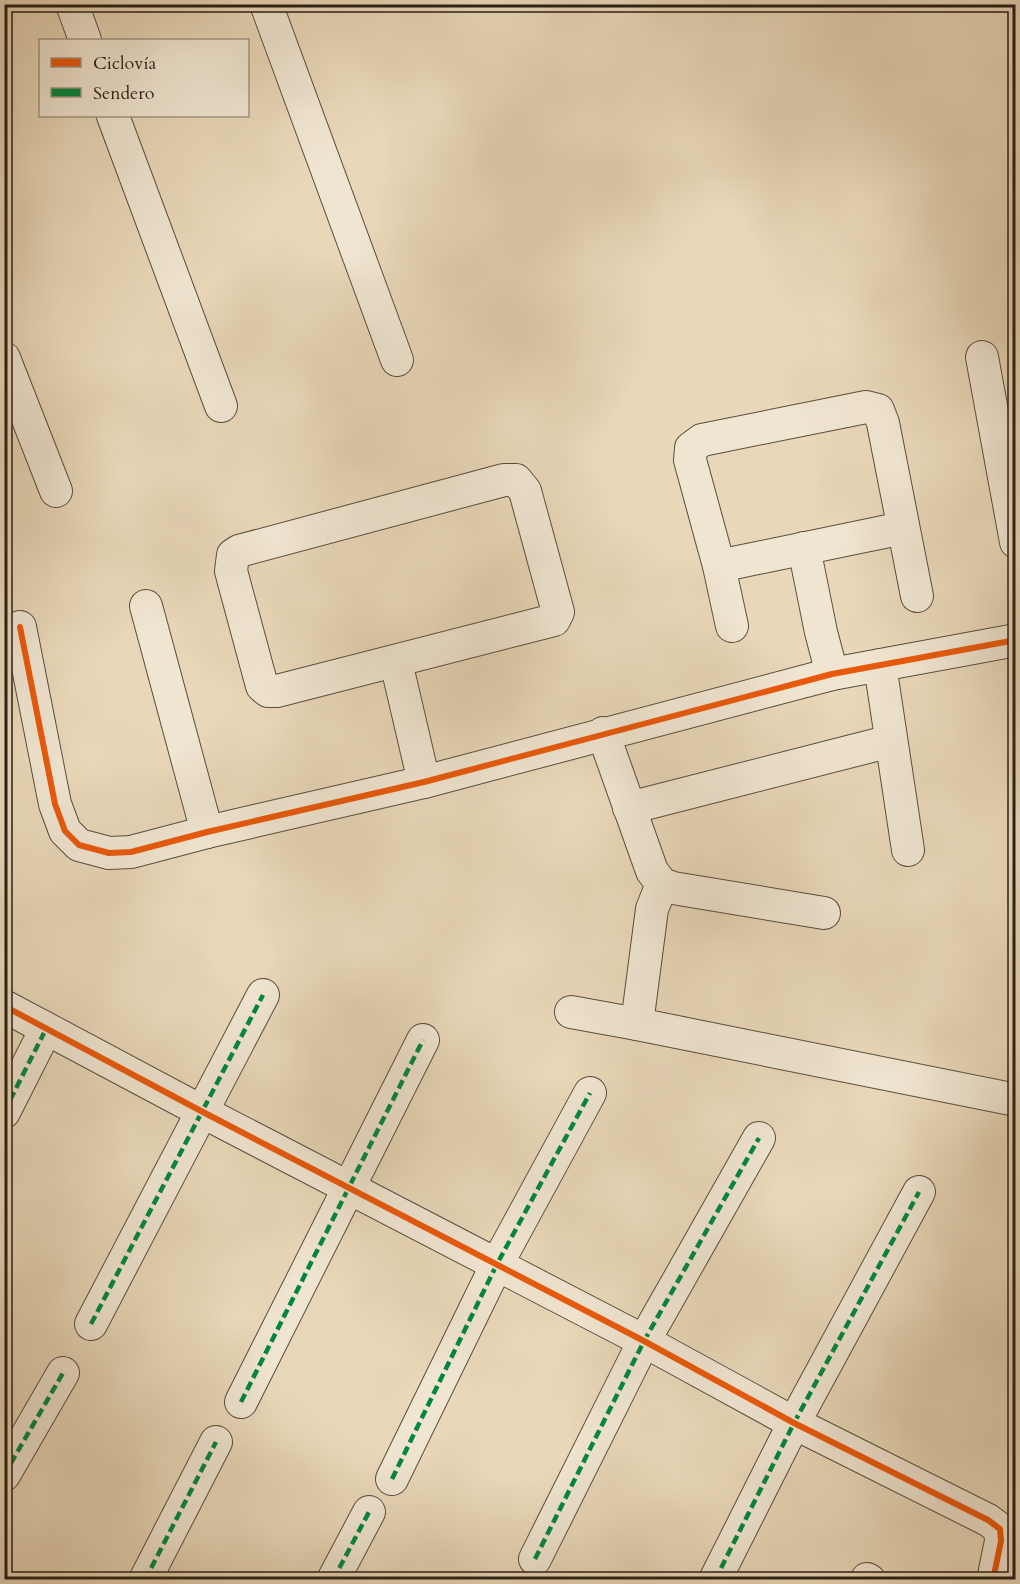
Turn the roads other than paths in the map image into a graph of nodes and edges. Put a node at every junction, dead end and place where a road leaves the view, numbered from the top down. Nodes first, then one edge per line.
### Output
1 (72, 4) edge
2 (266, 4) edge
3 (85, 39) edge
4 (113, 117) edge
5 (982, 357) dead end
6 (4, 358) edge
7 (398, 360) dead end
8 (221, 406) dead end
9 (56, 491) dead end
10 (903, 528) junction
11 (1016, 542) edge
12 (804, 548) junction
13 (719, 566) junction
14 (917, 596) dead end
15 (146, 606) dead end
16 (732, 626) dead end
17 (20, 627) dead end
18 (1016, 640) edge
19 (396, 662) junction
20 (880, 665) junction
21 (832, 674) junction
22 (603, 733) junction
23 (891, 741) junction
24 (424, 782) junction
25 (629, 808) junction
26 (207, 832) junction
27 (908, 850) dead end
28 (662, 884) junction
29 (824, 913) dead end
30 (262, 995) dead end
31 (4, 1006) edge
32 (571, 1012) dead end
33 (637, 1024) junction
34 (46, 1029) junction
35 (423, 1040) dead end
36 (590, 1093) dead end
37 (1016, 1100) edge
38 (201, 1111) junction
39 (4, 1112) edge
40 (759, 1138) dead end
41 (349, 1188) junction
42 (919, 1192) dead end
43 (497, 1264) junction
44 (91, 1324) dead end
45 (644, 1341) junction
46 (63, 1373) dead end
47 (241, 1402) dead end
48 (795, 1423) junction
49 (216, 1442) dead end
50 (4, 1475) edge
51 (392, 1479) dead end
52 (369, 1512) dead end
53 (535, 1559) dead end
54 (146, 1580) edge
55 (333, 1580) edge
56 (715, 1580) edge
57 (993, 1580) edge

1 - 3 street
2 - 7 street
4 - 8 street
5 - 11 street
6 - 9 street
10 - 12 street
10 - 13 street
10 - 14 street
12 - 13 street
12 - 21 street
13 - 16 street
15 - 26 street
17 - 26 street
18 - 20 street
19 - 19 street
19 - 24 street
20 - 21 street
20 - 23 street
21 - 22 street
22 - 24 street
22 - 25 street
23 - 25 street
23 - 27 street
24 - 26 street
25 - 28 street
28 - 29 street
28 - 33 street
30 - 38 street
31 - 34 street
32 - 33 street
33 - 37 street
34 - 38 street
34 - 39 street
35 - 41 street
36 - 43 street
38 - 41 street
38 - 44 street
40 - 45 street
41 - 43 street
41 - 47 street
42 - 48 street
43 - 45 street
43 - 51 street
45 - 48 street
45 - 53 street
46 - 50 street
48 - 56 street
48 - 57 street
49 - 54 street
52 - 55 street

